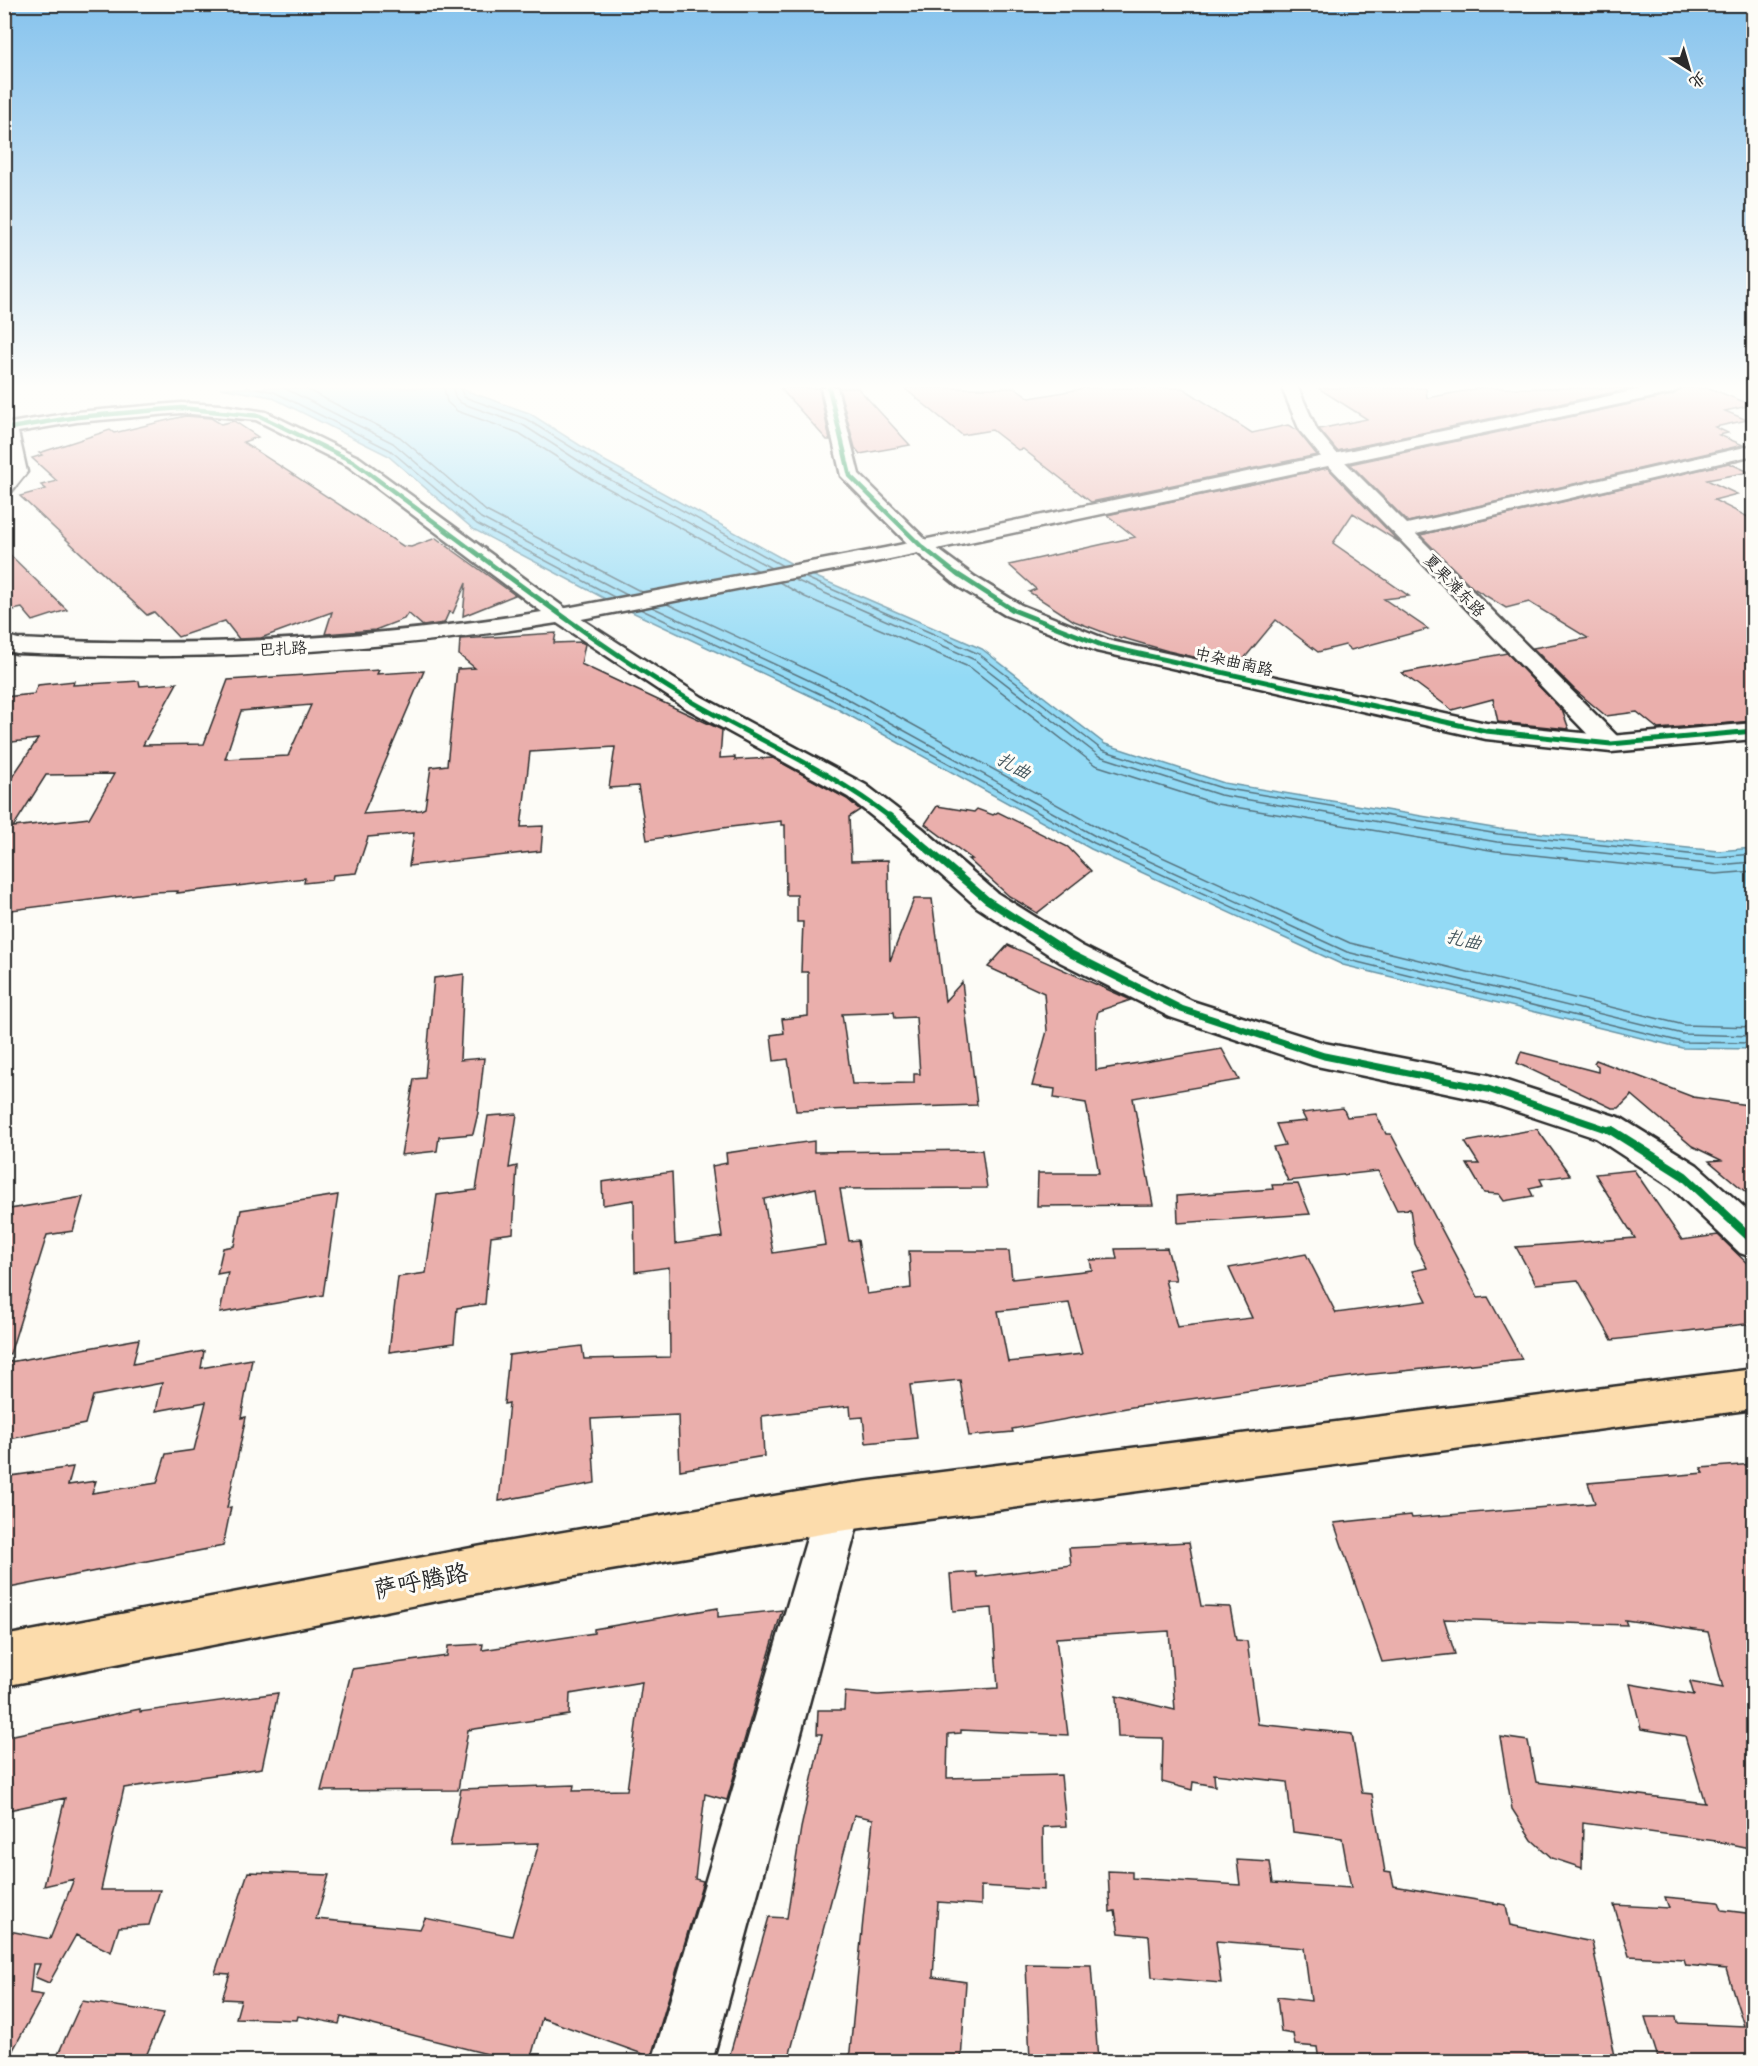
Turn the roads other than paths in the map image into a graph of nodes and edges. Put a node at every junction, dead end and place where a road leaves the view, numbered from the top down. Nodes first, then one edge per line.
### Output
1 (384, 484) edge
2 (859, 484) edge
3 (1216, 484) edge
4 (1357, 484) edge
5 (1604, 484) edge
6 (1402, 531) junction
7 (921, 546) junction
8 (561, 616) junction
9 (4, 642) edge
10 (1754, 731) edge
11 (1611, 744) junction
12 (1754, 1241) edge
13 (1754, 1389) edge
14 (839, 1508) junction
15 (4, 1661) edge
16 (682, 2061) edge

1 - 8 street
2 - 7 street, 中杂曲南路
3 - 7 street, 巴扎路
4 - 6 street, 夏果滩东路
5 - 6 street
6 - 11 street, 夏果滩东路
7 - 8 street, 巴扎路
7 - 11 street, 中杂曲南路
8 - 9 street, 巴扎路
8 - 12 street
10 - 11 street, 中杂曲南路
13 - 14 highway, 萨呼腾路
14 - 15 highway, 萨呼腾路
14 - 16 street

